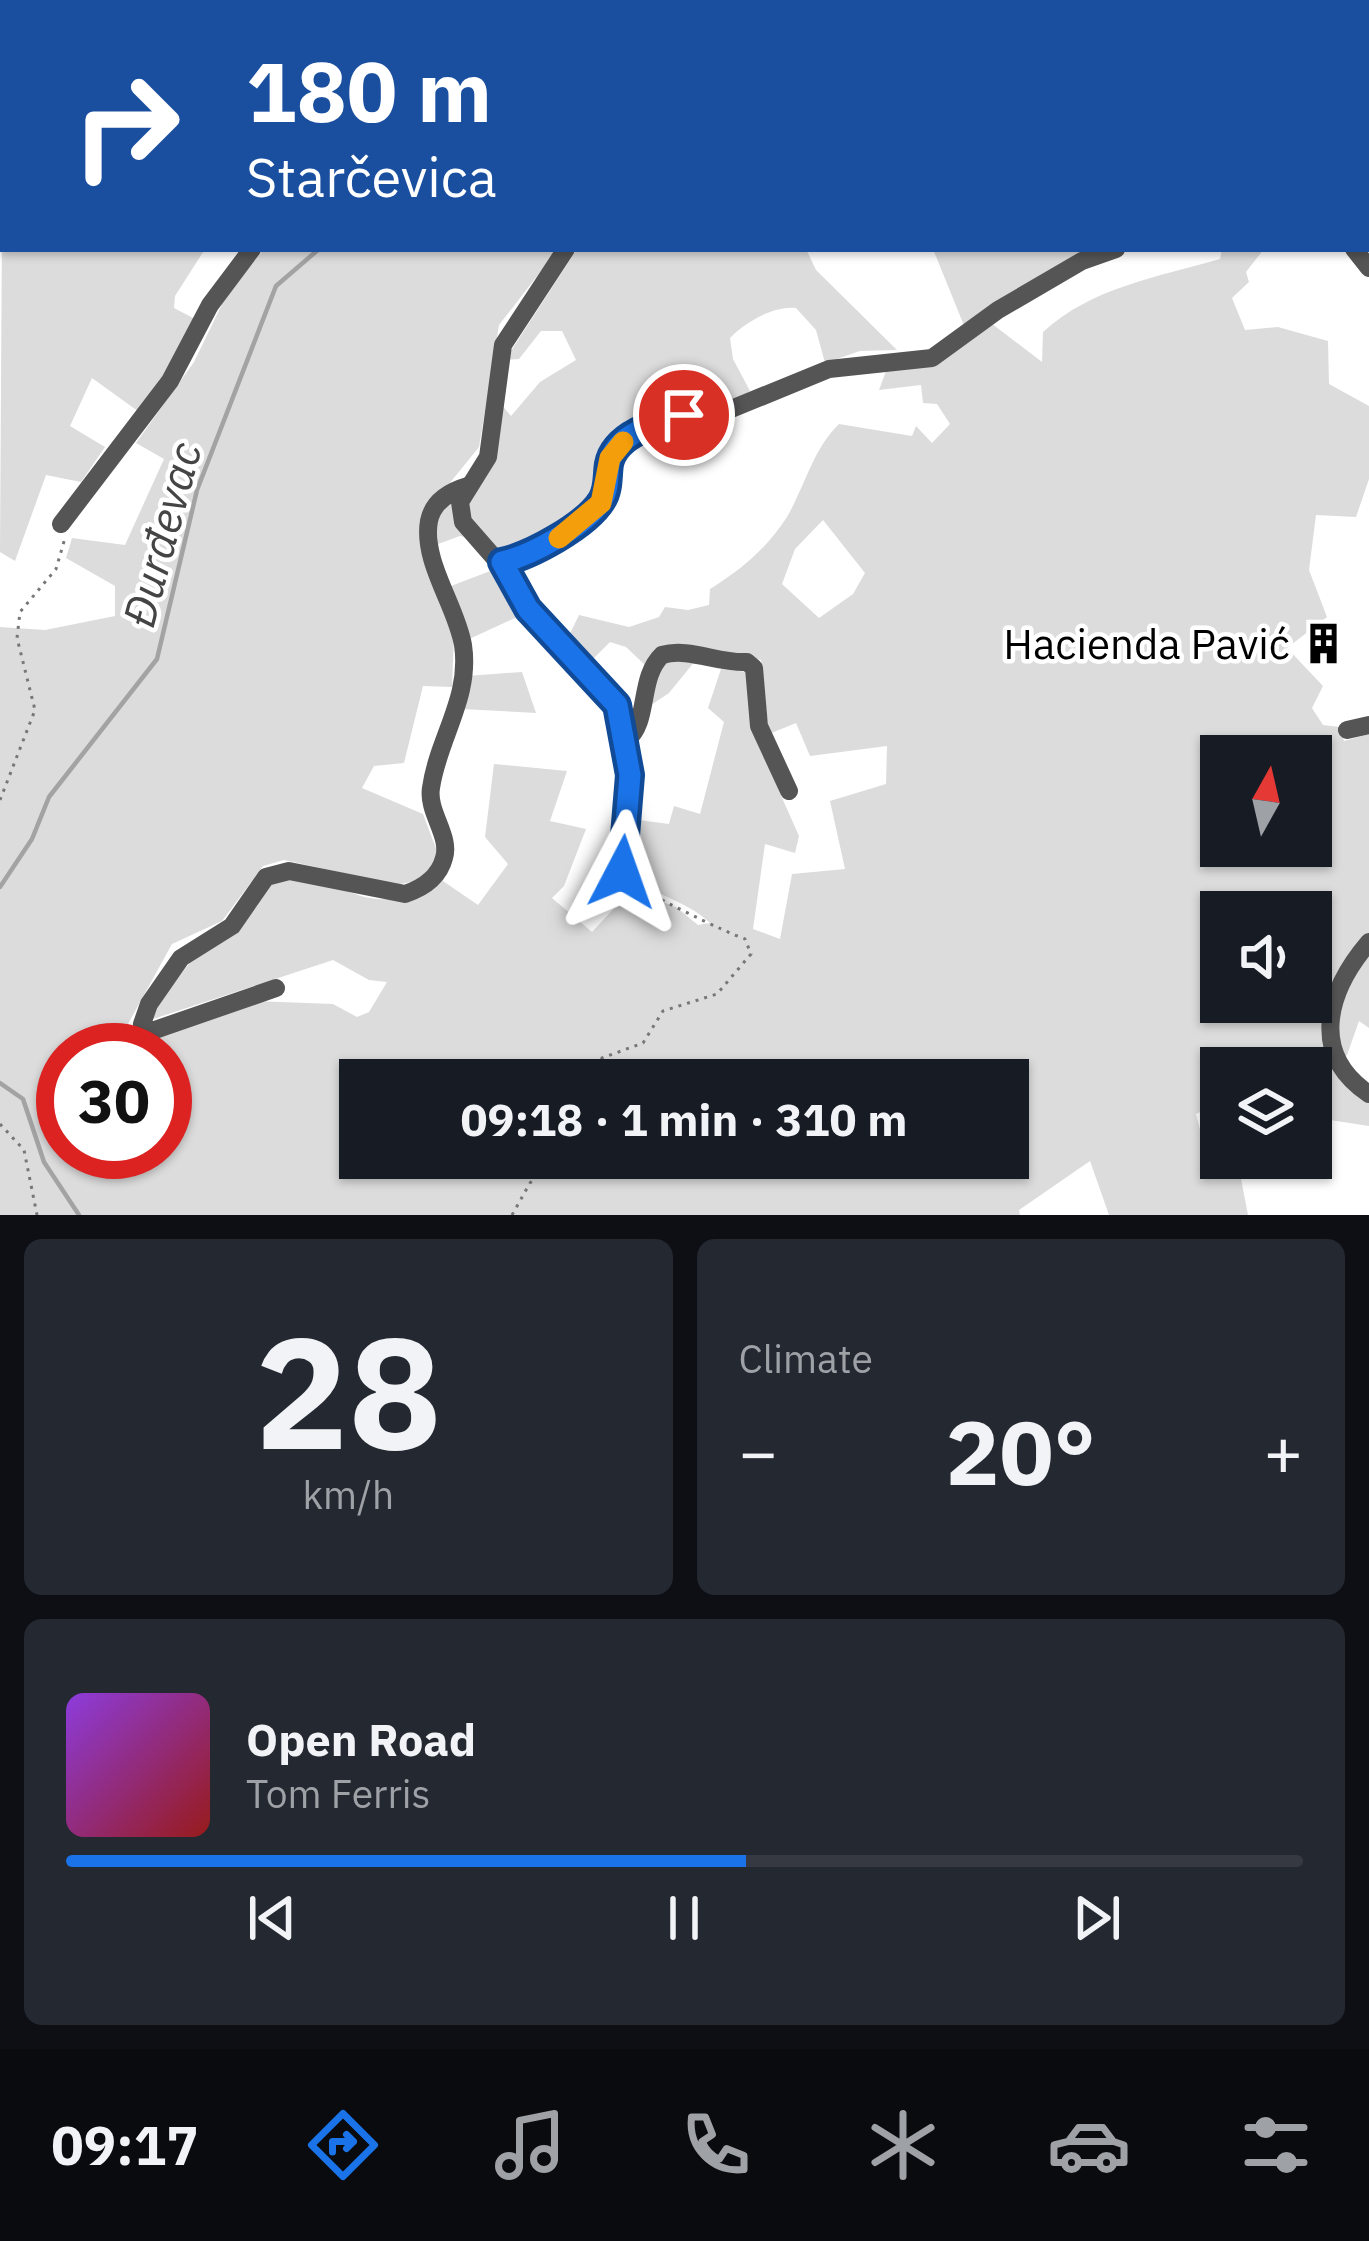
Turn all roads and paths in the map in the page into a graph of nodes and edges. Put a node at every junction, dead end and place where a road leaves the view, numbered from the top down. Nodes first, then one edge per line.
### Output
1 (250, 252) edge
2 (564, 252) edge
3 (1108, 252) edge
4 (468, 486) junction
5 (64, 528) joint
6 (502, 562) junction
7 (1369, 725) edge
8 (1347, 730) dead end
9 (627, 740) junction
10 (789, 791) dead end
11 (0, 800) edge
12 (622, 872) joint
13 (1369, 942) edge
14 (276, 988) dead end
15 (601, 1059) edge
16 (1369, 1094) edge
17 (0, 1124) edge
18 (534, 1179) edge
19 (37, 1215) edge
20 (512, 1215) edge

1 - 5 street
2 - 4 street
3 - 6 street
4 - 6 street
4 - 14 street
5 - 11 path
6 - 9 street
7 - 8 street
9 - 10 street
9 - 12 street
12 - 15 path
13 - 16 street
17 - 19 path
18 - 20 path

